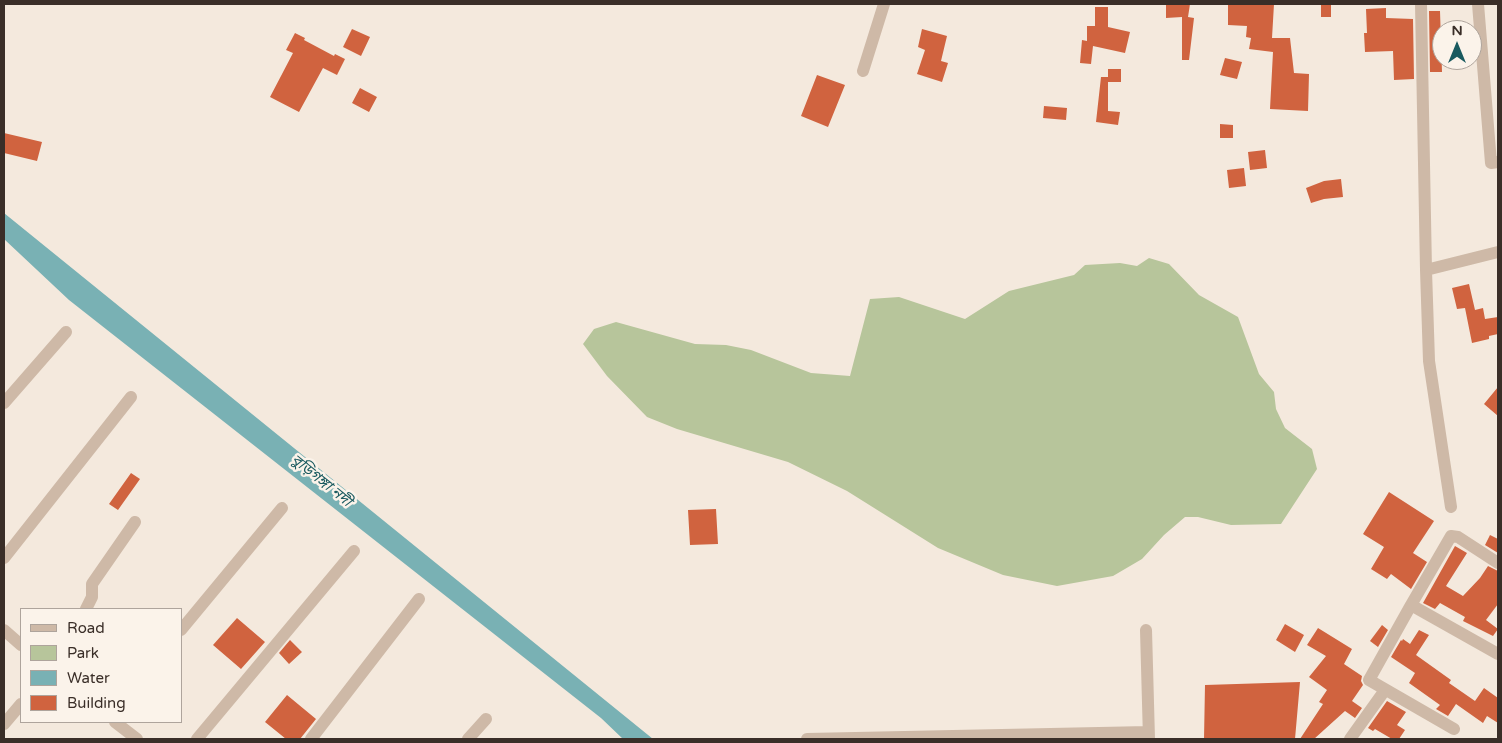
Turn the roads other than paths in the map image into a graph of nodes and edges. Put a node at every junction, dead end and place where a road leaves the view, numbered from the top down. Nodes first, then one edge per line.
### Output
1 (884, 4) edge
2 (1421, 4) edge
3 (1478, 4) edge
4 (863, 71) dead end
5 (1498, 162) edge
6 (1498, 252) edge
7 (1426, 270) junction
8 (66, 332) dead end
9 (132, 397) dead end
10 (4, 403) edge
11 (282, 508) dead end
12 (1450, 508) dead end
13 (136, 522) dead end
14 (354, 551) dead end
15 (4, 558) edge
16 (1498, 562) edge
17 (419, 599) dead end
18 (1411, 605) junction
19 (86, 608) edge
20 (182, 629) edge
21 (4, 630) edge
22 (1146, 630) dead end
23 (20, 644) edge
24 (1498, 654) edge
25 (1385, 690) junction
26 (20, 705) edge
27 (486, 719) dead end
28 (116, 723) edge
29 (4, 724) edge
30 (1454, 729) dead end
31 (1149, 736) edge
32 (137, 739) edge
33 (197, 739) edge
34 (311, 739) edge
35 (468, 739) edge
36 (807, 739) edge
37 (1350, 739) edge

1 - 4 street
2 - 7 street
3 - 5 street
6 - 7 street
7 - 12 street
8 - 10 street
9 - 15 street
11 - 20 street
13 - 19 street
14 - 33 street
16 - 18 street
17 - 34 street
18 - 24 street
18 - 25 street
21 - 23 street
22 - 31 street
25 - 30 street
25 - 37 street
26 - 29 street
27 - 35 street
28 - 32 street
31 - 36 street

